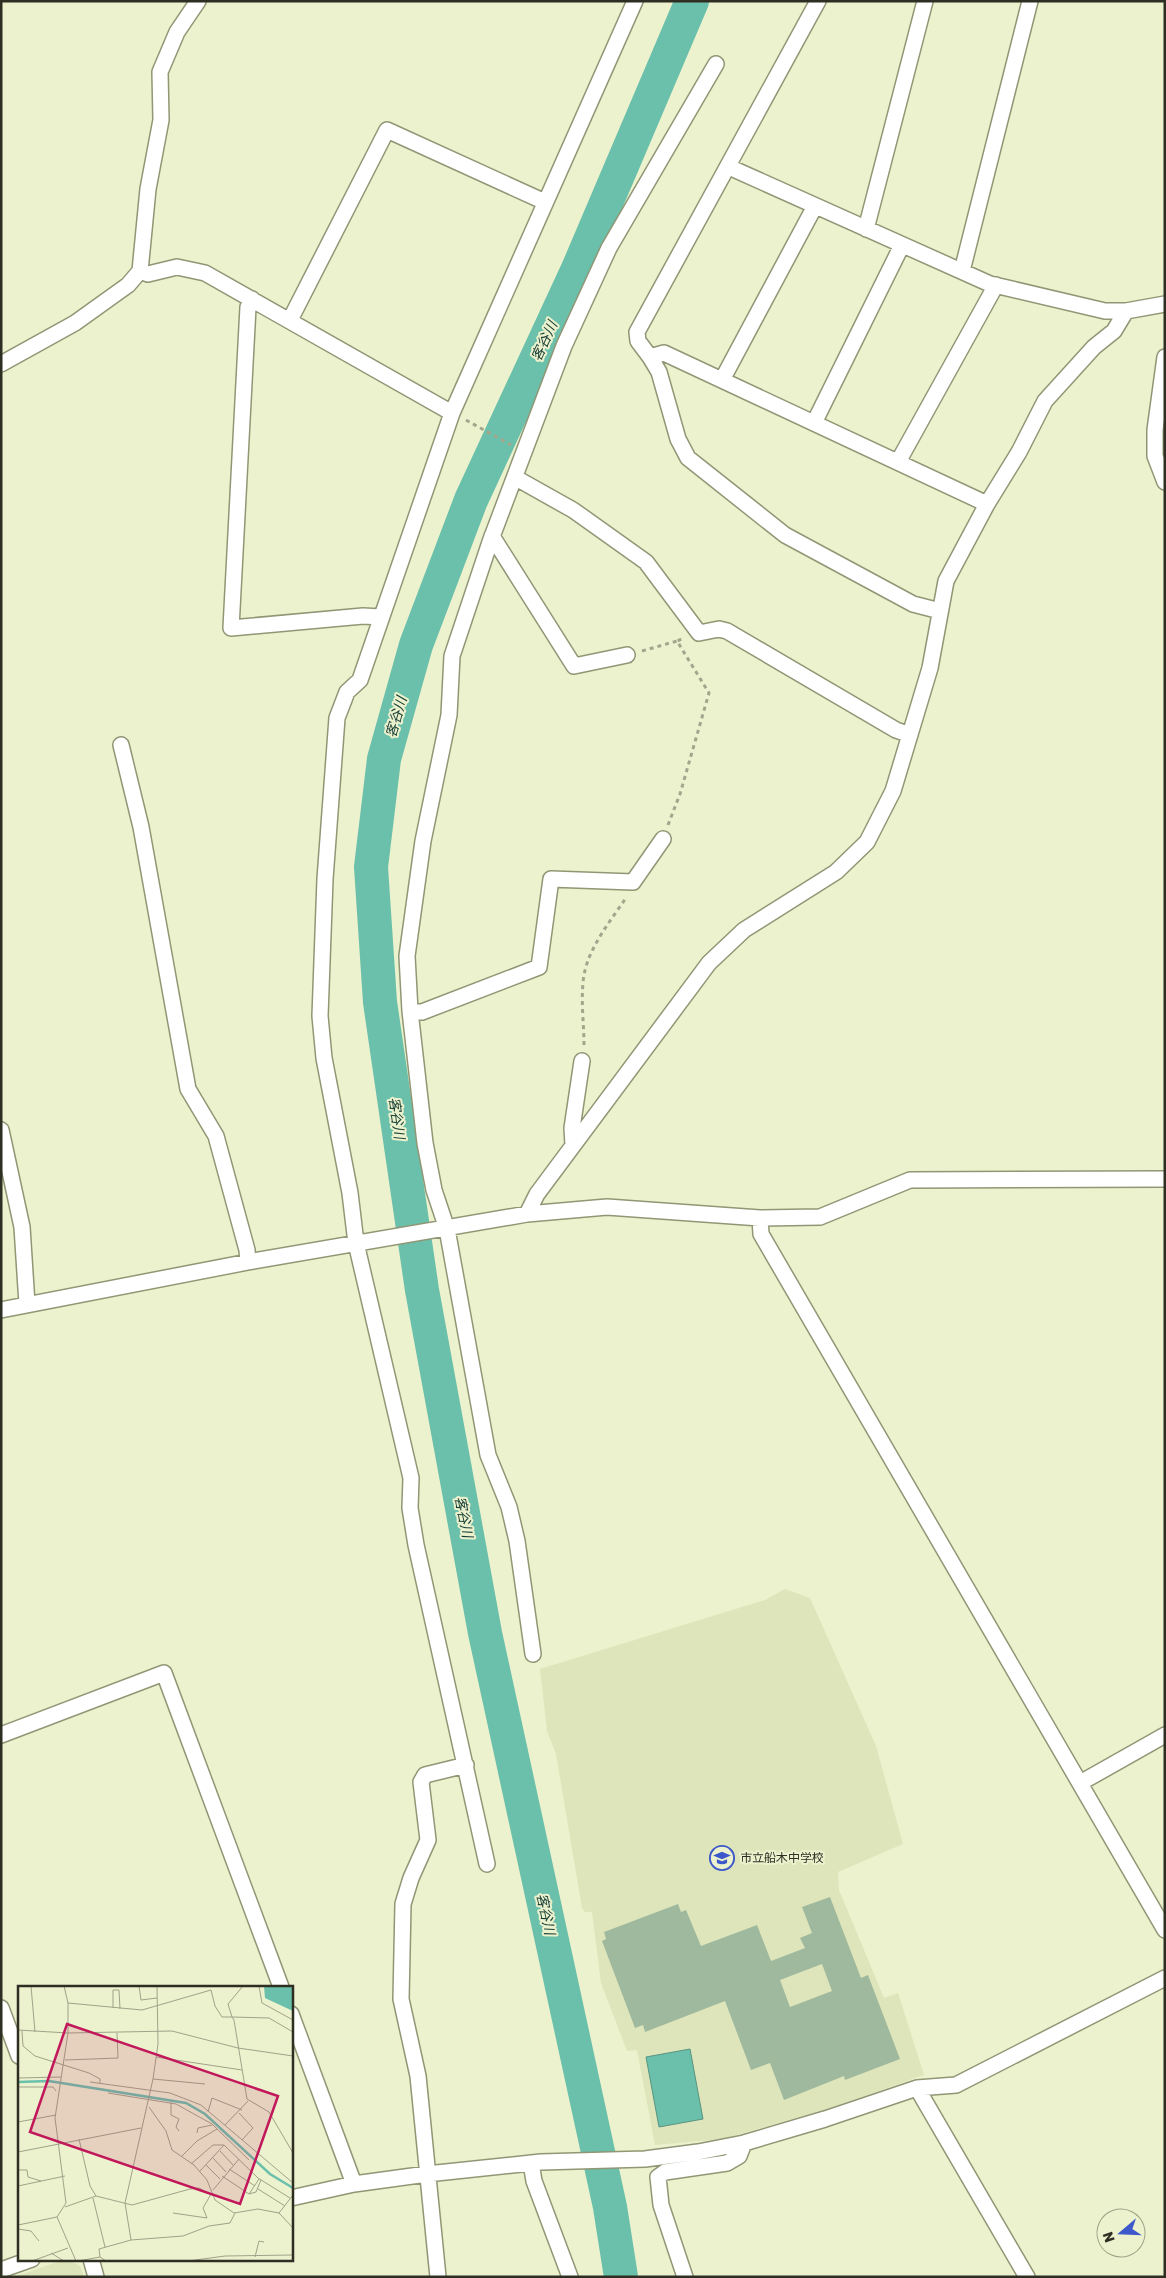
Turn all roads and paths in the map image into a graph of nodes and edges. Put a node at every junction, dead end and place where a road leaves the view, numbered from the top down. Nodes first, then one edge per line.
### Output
1 (198, 1) edge
2 (634, 1) edge
3 (818, 1) edge
4 (926, 1) edge
5 (1030, 1) edge
6 (716, 64) dead end
7 (729, 167) junction
8 (545, 202) junction
9 (815, 206) junction
10 (866, 229) junction
11 (902, 245) junction
12 (140, 271) junction
13 (962, 272) junction
14 (996, 286) junction
15 (252, 299) junction
16 (1165, 304) edge
17 (1126, 311) junction
18 (290, 320) junction
19 (1165, 357) edge
20 (650, 358) junction
21 (1, 364) edge
22 (722, 380) junction
23 (456, 415) junction
24 (814, 423) junction
25 (517, 448) dead end
26 (898, 462) junction
27 (516, 478) junction
28 (1165, 482) edge
29 (987, 504) junction
30 (492, 536) junction
31 (940, 611) junction
32 (381, 617) junction
33 (699, 633) junction
34 (677, 641) junction
35 (626, 655) joint
36 (910, 735) junction
37 (121, 745) dead end
38 (663, 840) joint
39 (633, 882) junction
40 (410, 1011) junction
41 (582, 1060) joint
42 (1, 1130) edge
43 (573, 1145) junction
44 (1165, 1179) edge
45 (527, 1214) junction
46 (760, 1218) junction
47 (442, 1229) junction
48 (360, 1243) junction
49 (248, 1262) junction
50 (27, 1304) junction
51 (1, 1310) edge
52 (533, 1654) dead end
53 (1, 1735) edge
54 (1165, 1736) edge
55 (466, 1765) junction
56 (1080, 1783) junction
57 (487, 1864) dead end
58 (1165, 1930) edge
59 (1165, 1978) edge
60 (281, 1986) edge
61 (1, 2008) edge
62 (292, 2017) edge
63 (18, 2053) edge
64 (918, 2088) junction
65 (744, 2142) junction
66 (536, 2163) junction
67 (427, 2174) junction
68 (354, 2184) junction
69 (292, 2198) edge
70 (29, 2260) edge
71 (91, 2260) edge
72 (1, 2270) edge
73 (96, 2277) edge
74 (438, 2277) edge
75 (570, 2277) edge
76 (685, 2277) edge
77 (1027, 2277) edge

1 - 12 street
2 - 8 street
3 - 7 street
4 - 10 street
5 - 13 street
6 - 27 street
7 - 9 street
7 - 20 street
8 - 18 street
8 - 23 street
9 - 10 street
9 - 22 street
10 - 11 street
11 - 13 street
11 - 24 street
12 - 15 street
12 - 21 street
13 - 14 street
14 - 17 street
14 - 26 street
15 - 18 street
15 - 32 street
16 - 17 street
17 - 29 street
18 - 23 street
19 - 28 street
20 - 22 street
20 - 31 street
22 - 24 street
23 - 25 path
23 - 32 street
24 - 26 street
26 - 29 street
27 - 30 street
27 - 33 street
29 - 31 street
30 - 35 street
30 - 40 street
31 - 36 street
32 - 48 street
33 - 34 path
33 - 36 street
34 - 35 path
34 - 38 path
36 - 43 street
37 - 49 street
38 - 39 street
39 - 40 street
39 - 41 path
40 - 47 street
41 - 43 street
42 - 50 street
43 - 45 street
44 - 46 street
45 - 46 street
45 - 47 street
46 - 56 street
47 - 48 street
47 - 52 street
48 - 49 street
48 - 55 street
49 - 50 street
50 - 51 street
53 - 60 street
54 - 56 street
55 - 57 street
55 - 67 street
56 - 58 street
59 - 64 street
61 - 63 street
62 - 68 street
64 - 65 street
64 - 77 street
65 - 66 street
65 - 76 street
66 - 67 street
66 - 75 street
67 - 68 street
67 - 74 street
68 - 69 street
70 - 72 street
71 - 73 street

